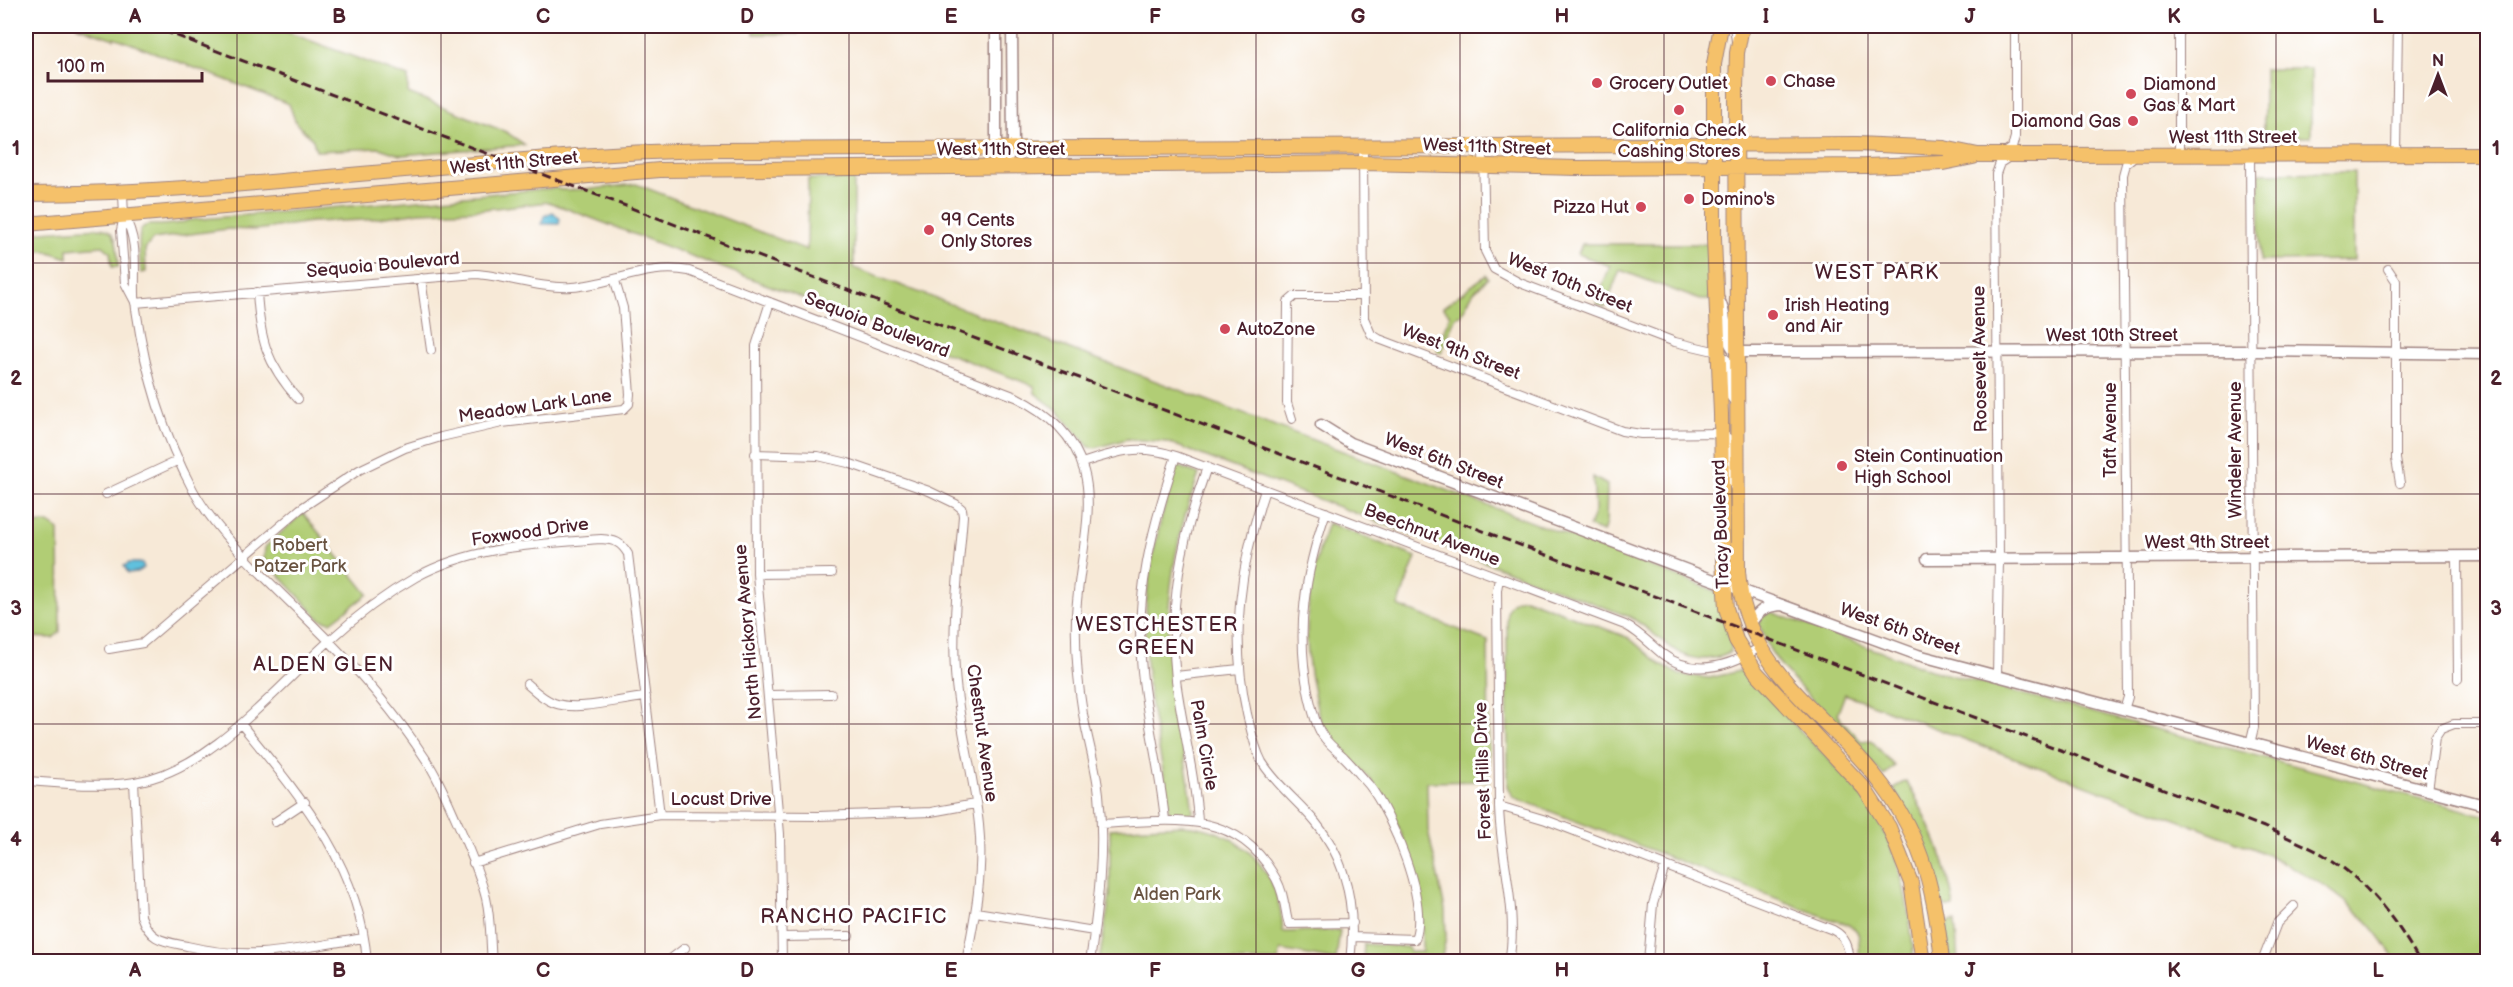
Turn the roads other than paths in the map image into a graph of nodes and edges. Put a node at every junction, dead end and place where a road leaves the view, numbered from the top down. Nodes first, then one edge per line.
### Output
1 (996, 26) edge
2 (1012, 26) edge
3 (1721, 26) edge
4 (1734, 26) edge
5 (1742, 26) edge
6 (2015, 26) edge
7 (2179, 26) edge
8 (2398, 26) edge
9 (1737, 53) junction
10 (1714, 144) junction
11 (1736, 144) junction
12 (1483, 147) junction
13 (1363, 148) junction
14 (996, 149) junction
15 (1013, 149) junction
16 (2396, 154) junction
17 (2487, 154) edge
18 (1978, 155) junction
19 (2138, 155) junction
20 (2180, 155) junction
21 (2250, 155) junction
22 (2006, 156) junction
23 (1363, 163) junction
24 (1484, 165) junction
25 (1001, 167) junction
26 (1714, 167) junction
27 (1736, 167) junction
28 (26, 194) edge
29 (123, 194) junction
30 (124, 216) junction
31 (26, 224) edge
32 (2388, 269) dead end
33 (421, 278) junction
34 (615, 281) junction
35 (257, 292) junction
36 (1715, 294) junction
37 (1364, 296) junction
38 (770, 302) junction
39 (135, 303) junction
40 (431, 350) dead end
41 (2251, 351) junction
42 (1718, 352) junction
43 (1737, 352) junction
44 (1997, 352) junction
45 (2126, 352) junction
46 (2396, 353) junction
47 (2487, 354) edge
48 (298, 399) dead end
49 (1737, 407) junction
50 (1292, 419) dead end
51 (1321, 425) dead end
52 (1722, 433) junction
53 (755, 454) junction
54 (1176, 456) junction
55 (179, 460) junction
56 (1082, 463) junction
57 (1207, 468) junction
58 (2400, 483) dead end
59 (1265, 490) junction
60 (106, 494) dead end
61 (1738, 495) junction
62 (1326, 512) junction
63 (247, 556) junction
64 (2457, 556) junction
65 (2487, 556) edge
66 (2127, 558) junction
67 (2253, 558) junction
68 (1927, 559) dead end
69 (1999, 559) junction
70 (832, 573) dead end
71 (757, 574) junction
72 (1499, 578) junction
73 (1723, 583) junction
74 (1740, 589) junction
75 (1786, 605) junction
76 (1749, 626) junction
77 (329, 641) junction
78 (1760, 648) junction
79 (109, 649) dead end
80 (1745, 657) junction
81 (1239, 669) junction
82 (1176, 676) junction
83 (1997, 677) junction
84 (2458, 679) dead end
85 (527, 684) dead end
86 (831, 694) dead end
87 (769, 695) junction
88 (646, 697) junction
89 (2124, 710) junction
90 (241, 724) junction
91 (2487, 724) edge
92 (2250, 744) junction
93 (26, 781) edge
94 (134, 782) junction
95 (2428, 791) junction
96 (305, 802) junction
97 (975, 804) junction
98 (1498, 806) junction
99 (2487, 806) edge
100 (660, 815) junction
101 (778, 815) junction
102 (1165, 820) junction
103 (1198, 821) junction
104 (275, 822) dead end
105 (1101, 824) junction
106 (473, 863) junction
107 (1665, 866) junction
108 (2294, 906) dead end
109 (976, 912) junction
110 (1353, 923) junction
111 (1094, 931) junction
112 (849, 936) dead end
113 (782, 937) junction
114 (1353, 937) junction
115 (364, 938) junction
116 (685, 948) dead end
117 (367, 962) edge
118 (492, 962) edge
119 (662, 962) edge
120 (782, 962) edge
121 (966, 962) edge
122 (1090, 962) edge
123 (1350, 962) edge
124 (1509, 962) edge
125 (1648, 962) edge
126 (1850, 962) edge
127 (1923, 962) edge
128 (1942, 962) edge
129 (2262, 962) edge

1 - 14 street
2 - 15 street
3 - 10 main road, Tracy Boulevard
4 - 9 street
5 - 9 main road, Tracy Boulevard
6 - 22 street, Roosevelt Avenue
7 - 20 street
8 - 16 street
9 - 11 main road, Tracy Boulevard
10 - 11 main road, West 11th Street
10 - 12 main road, West 11th Street
10 - 26 main road, Tracy Boulevard
11 - 18 main road, West 11th Street
11 - 27 main road, Tracy Boulevard
12 - 13 main road, West 11th Street
12 - 24 street, West 10th Street
13 - 15 main road, West 11th Street
13 - 23 street, West 9th Street
14 - 15 main road, West 11th Street
14 - 25 street
14 - 29 main road, West 11th Street
15 - 25 street
16 - 17 main road, West 11th Street
16 - 21 main road, West 11th Street
18 - 22 main road, West 11th Street
18 - 27 main road, West 11th Street
19 - 20 main road, West 11th Street
19 - 22 main road, West 11th Street
19 - 45 street, Taft Avenue
20 - 21 main road, West 11th Street
21 - 41 street, Windeler Avenue
22 - 44 street, Roosevelt Avenue
23 - 24 main road, West 11th Street
23 - 25 main road, West 11th Street
23 - 37 street, West 9th Street
24 - 26 main road, West 11th Street
24 - 42 street, West 10th Street
25 - 30 main road, West 11th Street
26 - 27 main road, West 11th Street
26 - 36 main road, Tracy Boulevard
27 - 43 main road, Tracy Boulevard
28 - 29 main road, West 11th Street
29 - 30 street
30 - 31 main road, West 11th Street
30 - 39 street
32 - 46 street
33 - 34 street, Sequoia Boulevard
33 - 35 street, Sequoia Boulevard
33 - 40 street
34 - 38 street, Sequoia Boulevard
34 - 63 street, Meadow Lark Lane
35 - 39 street, Sequoia Boulevard
35 - 48 street
36 - 42 main road, Tracy Boulevard
36 - 43 street
37 - 50 street
37 - 52 street, West 9th Street
38 - 53 street, North Hickory Avenue
38 - 56 street, Sequoia Boulevard
39 - 55 street
41 - 45 street, West 10th Street
41 - 46 street, West 10th Street
41 - 67 street, Windeler Avenue
42 - 49 street
42 - 52 main road, Tracy Boulevard
43 - 44 street, West 10th Street
43 - 49 main road, Tracy Boulevard
44 - 45 street, West 10th Street
44 - 69 street, Roosevelt Avenue
45 - 66 street, Taft Avenue
46 - 47 street, West 10th Street
46 - 58 street
49 - 61 main road, Tracy Boulevard
51 - 73 street, West 6th Street
52 - 61 street
52 - 73 main road, Tracy Boulevard
53 - 71 street, North Hickory Avenue
53 - 97 street, Chestnut Avenue
54 - 56 street, Beechnut Avenue
54 - 57 street, Beechnut Avenue
54 - 102 street
55 - 60 street
55 - 63 street
56 - 105 street, Sequoia Boulevard
57 - 59 street, Beechnut Avenue
57 - 82 street, Palm Circle
59 - 62 street, Beechnut Avenue
59 - 81 street
61 - 74 main road, Tracy Boulevard
62 - 72 street, Beechnut Avenue
62 - 114 street
63 - 77 street
63 - 79 street
64 - 65 street, West 9th Street
64 - 67 street, West 9th Street
64 - 84 street
66 - 67 street, West 9th Street
66 - 69 street, West 9th Street
66 - 89 street, Taft Avenue
67 - 92 street, Windeler Avenue
68 - 69 street, West 9th Street
69 - 83 street, Roosevelt Avenue
70 - 71 street
71 - 87 street, North Hickory Avenue
72 - 80 street, Beechnut Avenue
72 - 98 street, Forest Hills Drive
73 - 74 street, West 6th Street
73 - 80 main road, Tracy Boulevard
74 - 75 street, West 6th Street
74 - 76 main road, Tracy Boulevard
75 - 76 street
75 - 83 street, West 6th Street
76 - 78 main road, Tracy Boulevard
77 - 88 street, Foxwood Drive
77 - 90 street, Foxwood Drive
77 - 106 street
78 - 80 street, Beechnut Avenue
78 - 128 main road, Tracy Boulevard
80 - 127 main road, Tracy Boulevard
81 - 82 street
81 - 110 street
82 - 103 street, Palm Circle
83 - 89 street, West 6th Street
85 - 88 street
86 - 87 street
87 - 101 street, North Hickory Avenue
88 - 100 street, Foxwood Drive
89 - 92 street, West 6th Street
90 - 94 street, Foxwood Drive
90 - 96 street
91 - 95 street
92 - 95 street, West 6th Street
93 - 94 street, Foxwood Drive
94 - 115 street
95 - 99 street, West 6th Street
96 - 104 street
96 - 115 street
97 - 101 street, Locust Drive
97 - 109 street, Chestnut Avenue
98 - 107 street
98 - 124 street, Forest Hills Drive
100 - 101 street, Locust Drive
100 - 106 street, Locust Drive
101 - 113 street, North Hickory Avenue
102 - 103 street
102 - 105 street
103 - 110 street
105 - 111 street, Sequoia Boulevard
106 - 118 street
107 - 125 street
107 - 126 street
108 - 129 street
109 - 111 street
109 - 121 street, Chestnut Avenue
110 - 114 street
111 - 122 street, Sequoia Boulevard
112 - 113 street
113 - 120 street, North Hickory Avenue
114 - 123 street
115 - 117 street
116 - 119 street

